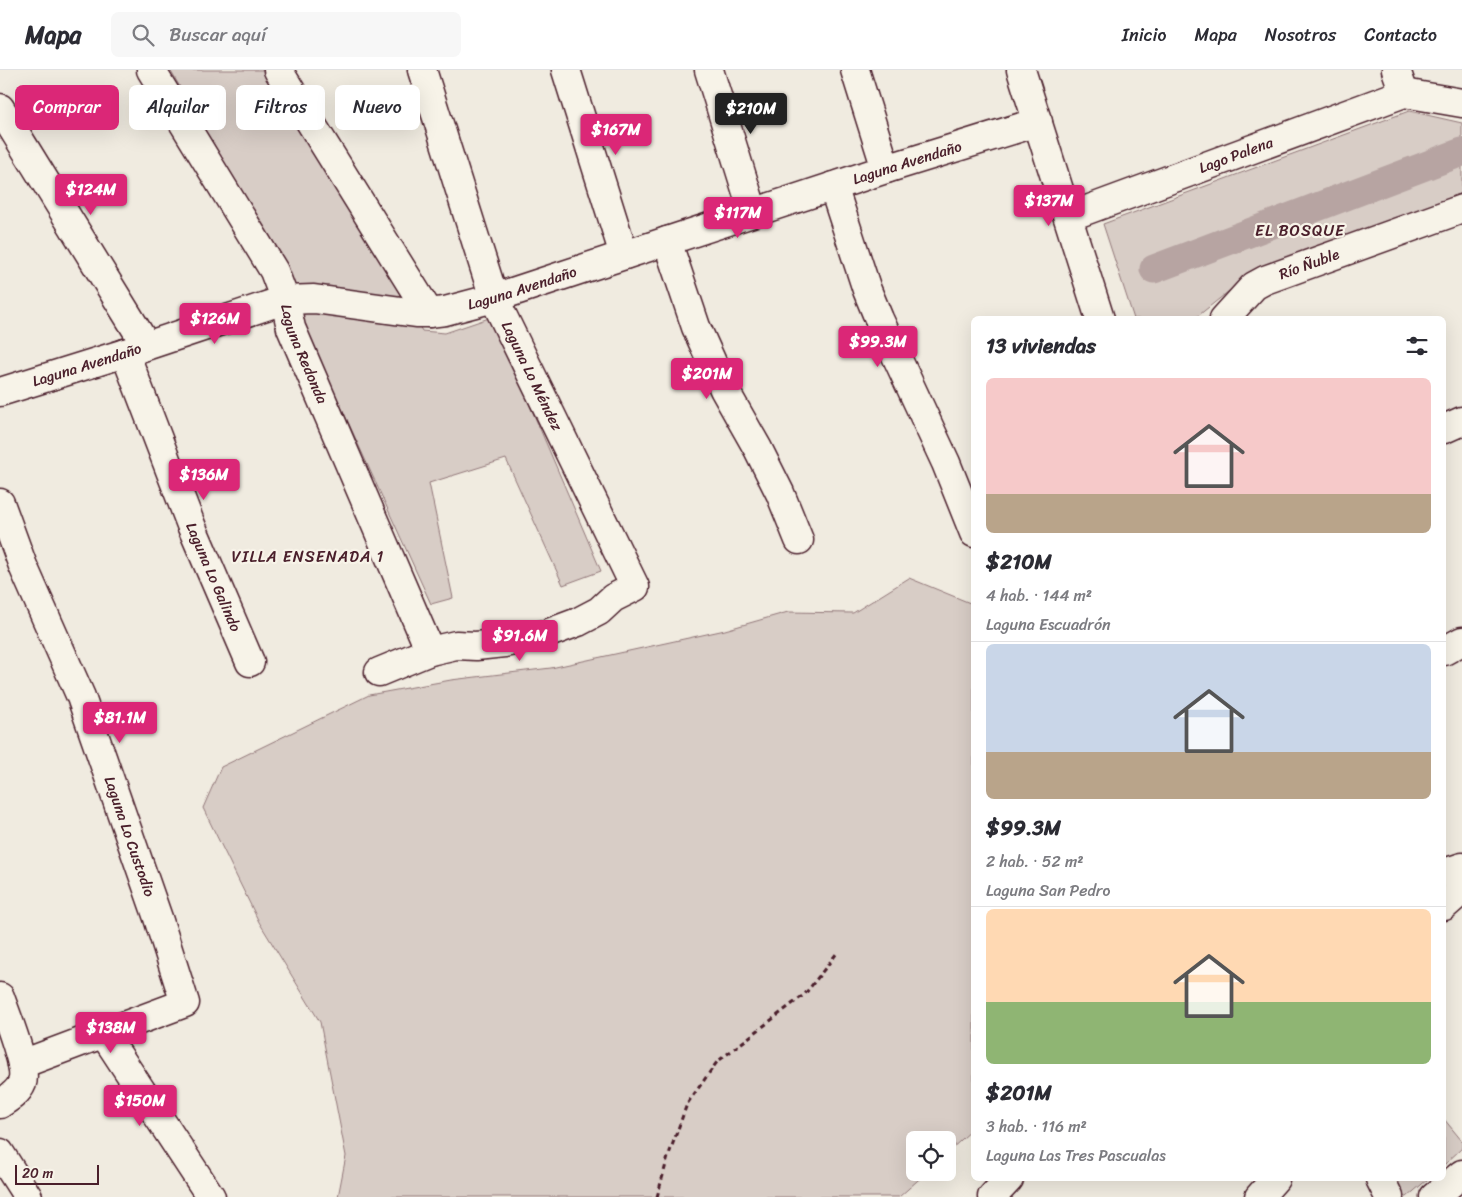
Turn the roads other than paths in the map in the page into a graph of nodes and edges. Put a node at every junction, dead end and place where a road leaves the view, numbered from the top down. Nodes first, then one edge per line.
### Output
1 (151, 70) edge
2 (278, 70) edge
3 (422, 70) edge
4 (566, 70) edge
5 (709, 70) edge
6 (855, 70) edge
7 (1021, 70) edge
8 (1400, 82) edge
9 (1462, 103) edge
10 (0, 108) edge
11 (1038, 122) junction
12 (886, 169) junction
13 (833, 186) junction
14 (1462, 209) edge
15 (752, 212) junction
16 (1068, 217) junction
17 (667, 240) junction
18 (624, 255) junction
19 (494, 298) junction
20 (285, 300) junction
21 (429, 313) junction
22 (1099, 316) edge
23 (1227, 316) edge
24 (136, 349) junction
25 (4, 384) edge
26 (1462, 421) edge
27 (1446, 428) edge
28 (0, 504) edge
29 (971, 525) edge
30 (799, 540) dead end
31 (1462, 642) edge
32 (1446, 650) edge
33 (430, 651) junction
34 (250, 662) dead end
35 (379, 672) dead end
36 (1462, 867) edge
37 (1446, 872) edge
38 (1462, 890) edge
39 (1446, 904) edge
40 (0, 997) edge
41 (104, 1034) junction
42 (22, 1064) junction
43 (0, 1104) edge
44 (0, 1153) edge
45 (1462, 1174) edge
46 (1007, 1181) edge
47 (1273, 1181) edge
48 (1381, 1181) edge
49 (28, 1197) edge
50 (212, 1197) edge
51 (992, 1197) edge
52 (1259, 1197) edge
53 (1389, 1197) edge
54 (1434, 1197) edge

1 - 20 street, Laguna Redonda
2 - 21 street
3 - 19 street, Laguna Lo Méndez
4 - 18 street
5 - 15 street
6 - 12 street
7 - 11 street
8 - 9 street
8 - 16 street, Lago Palena
10 - 24 street, Laguna Lo Galindo
11 - 12 street, Laguna Avendaño
11 - 16 street
12 - 13 street, Laguna Avendaño
13 - 15 street, Laguna Avendaño
13 - 29 street
14 - 23 street, Río Ñuble
15 - 17 street, Laguna Avendaño
16 - 22 street
17 - 18 street, Laguna Avendaño
17 - 30 street
18 - 19 street, Laguna Avendaño
19 - 21 street, Laguna Avendaño
19 - 33 street, Laguna Lo Méndez
20 - 21 street, Laguna Avendaño
20 - 24 street, Laguna Avendaño
20 - 33 street, Laguna Redonda
24 - 25 street, Laguna Avendaño
24 - 34 street, Laguna Lo Galindo
26 - 27 street
28 - 41 street, Laguna Lo Custodio
31 - 32 street
33 - 35 street
36 - 37 street
38 - 39 street
40 - 42 street
41 - 42 street
41 - 50 street
42 - 43 street
44 - 49 street
45 - 54 street
46 - 51 street
47 - 52 street
48 - 53 street

